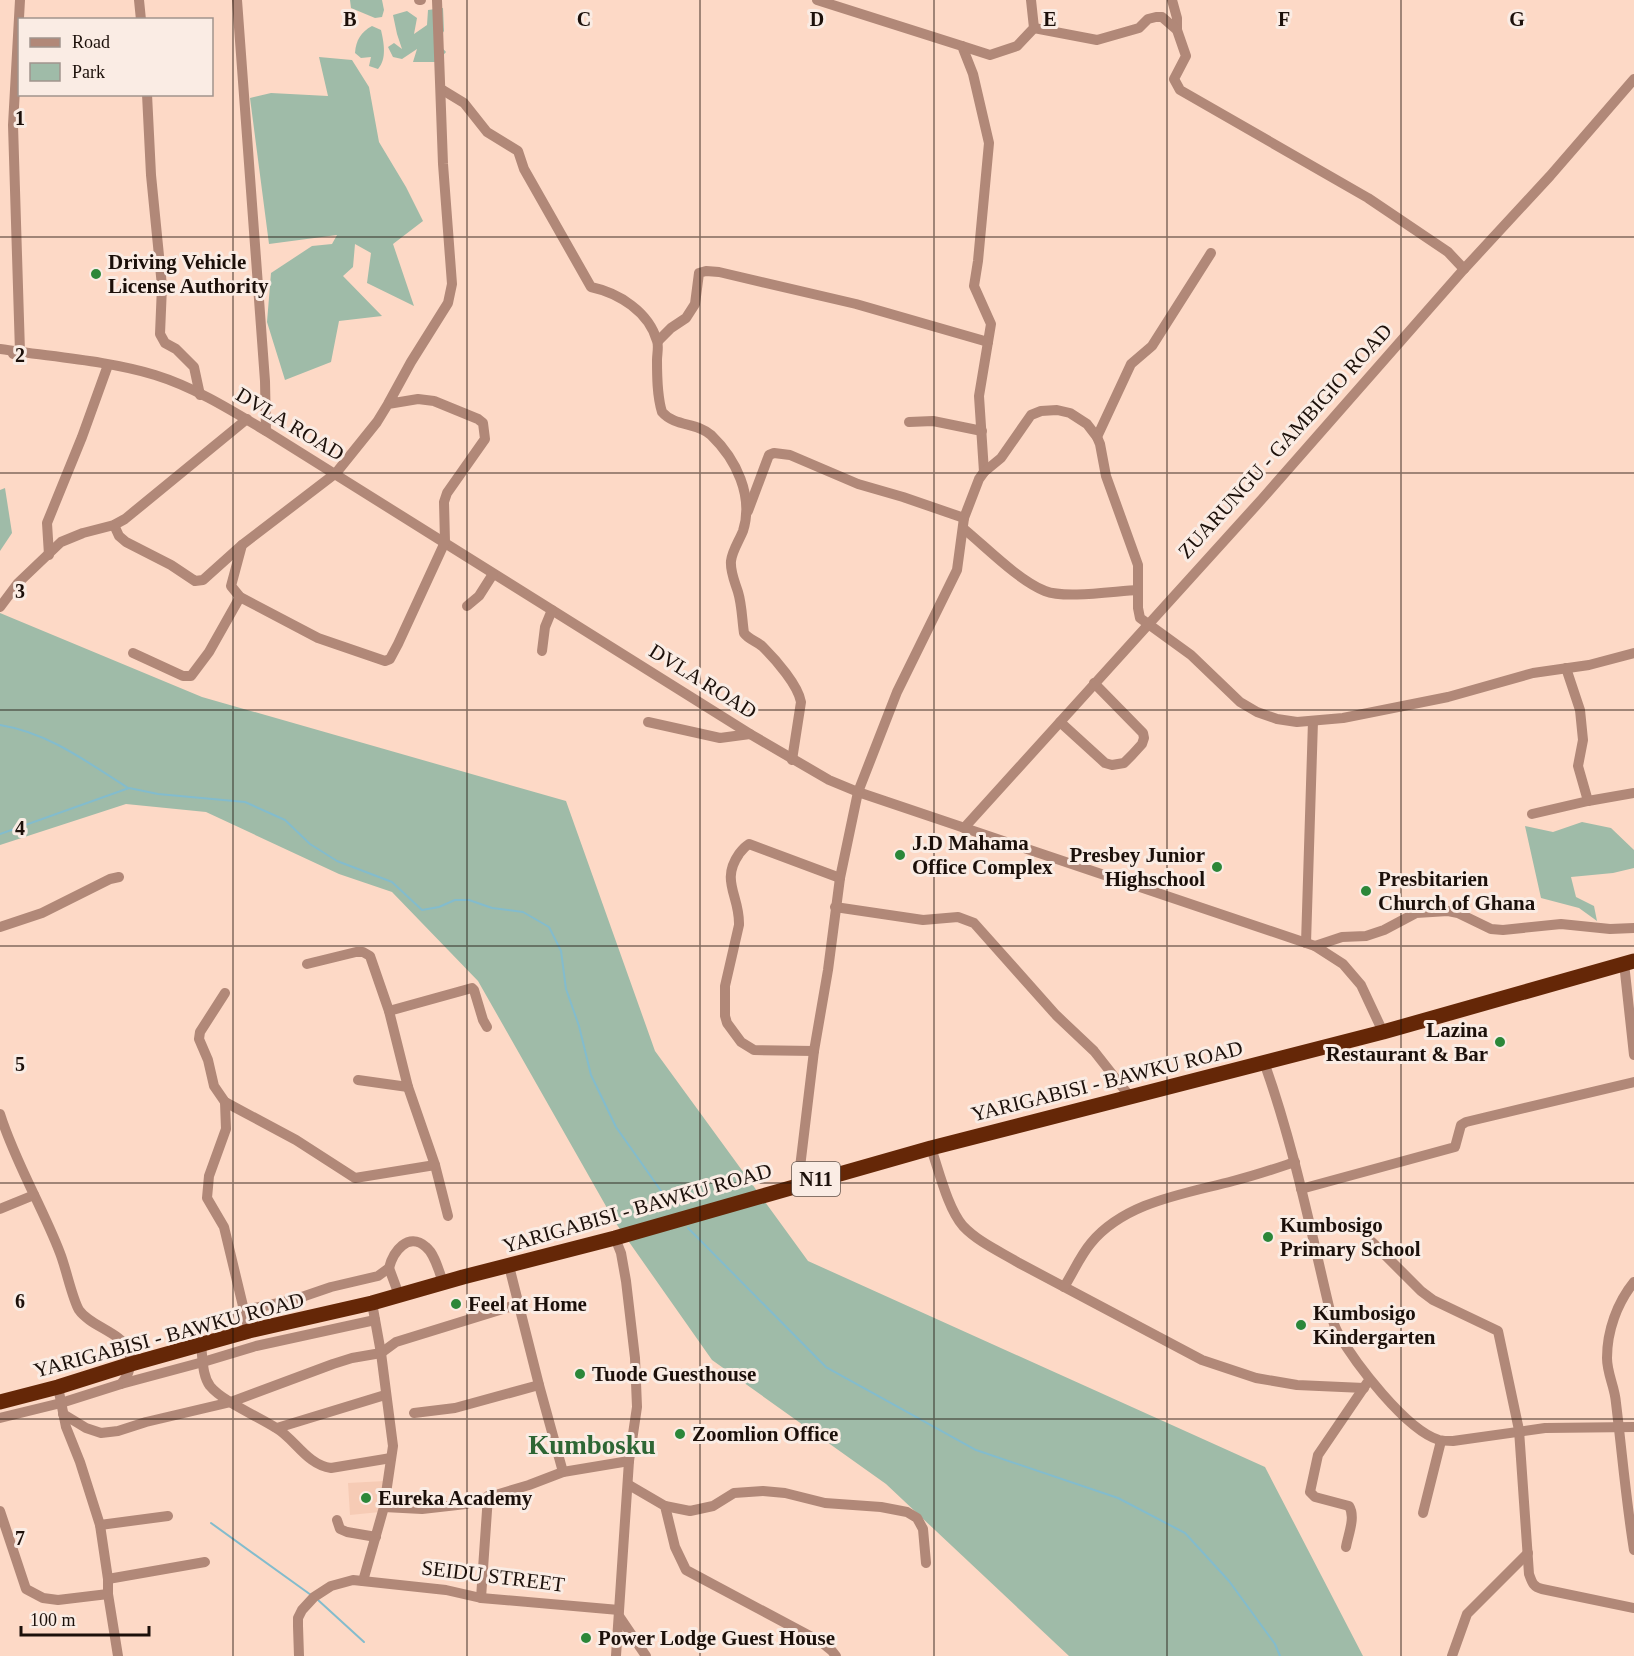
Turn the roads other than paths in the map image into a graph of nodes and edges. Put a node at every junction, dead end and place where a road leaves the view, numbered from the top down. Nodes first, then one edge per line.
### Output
1 (20, 0) edge
2 (139, 0) edge
3 (237, 0) edge
4 (438, 0) edge
5 (817, 0) edge
6 (1031, 0) edge
7 (1172, 0) edge
8 (19, 18) edge
9 (141, 18) edge
10 (1034, 28) junction
11 (1177, 30) junction
12 (18, 35) edge
13 (962, 46) junction
14 (1634, 79) edge
15 (441, 89) junction
16 (147, 96) edge
17 (0, 123) edge
18 (13, 124) junction
19 (1211, 253) dead end
20 (1464, 269) junction
21 (657, 341) junction
22 (988, 342) junction
23 (0, 349) edge
24 (20, 352) junction
25 (0, 356) edge
26 (108, 365) junction
27 (200, 395) junction
28 (388, 404) junction
29 (247, 419) junction
30 (909, 422) dead end
31 (266, 430) junction
32 (981, 431) junction
33 (1097, 437) junction
34 (984, 472) junction
35 (336, 473) junction
36 (746, 516) junction
37 (964, 524) junction
38 (114, 525) junction
39 (445, 542) junction
40 (242, 545) junction
41 (49, 555) junction
42 (493, 574) junction
43 (1138, 590) junction
44 (240, 597) junction
45 (467, 606) dead end
46 (0, 608) edge
47 (552, 610) junction
48 (1147, 624) junction
49 (542, 651) dead end
50 (133, 653) dead end
51 (1634, 653) edge
52 (1566, 668) junction
53 (1094, 683) junction
54 (1313, 721) junction
55 (648, 722) dead end
56 (1060, 722) junction
57 (750, 734) junction
58 (792, 760) junction
59 (858, 792) junction
60 (1634, 793) edge
61 (1588, 801) junction
62 (1532, 814) dead end
63 (964, 828) junction
64 (119, 878) dead end
65 (840, 878) junction
66 (836, 907) junction
67 (0, 927) edge
68 (1634, 928) edge
69 (1310, 945) junction
70 (1629, 962) edge
71 (307, 964) dead end
72 (225, 993) dead end
73 (389, 1011) junction
74 (487, 1027) dead end
75 (1383, 1032) junction
76 (814, 1051) junction
77 (1634, 1055) edge
78 (1264, 1062) junction
79 (358, 1080) dead end
80 (1634, 1082) edge
81 (408, 1087) junction
82 (1131, 1098) junction
83 (225, 1102) junction
84 (0, 1113) edge
85 (931, 1148) junction
86 (1295, 1162) junction
87 (435, 1165) junction
88 (798, 1184) junction
89 (1301, 1189) junction
90 (34, 1196) junction
91 (0, 1209) edge
92 (448, 1216) dead end
93 (615, 1238) junction
94 (1372, 1242) dead end
95 (509, 1266) junction
96 (389, 1268) junction
97 (443, 1282) junction
98 (1634, 1282) edge
99 (1064, 1287) junction
100 (399, 1295) junction
101 (372, 1303) junction
102 (519, 1304) junction
103 (245, 1310) junction
104 (375, 1320) junction
105 (249, 1331) junction
106 (201, 1346) junction
107 (381, 1353) junction
108 (203, 1362) junction
109 (131, 1364) junction
110 (1371, 1378) junction
111 (121, 1384) junction
112 (539, 1385) junction
113 (58, 1387) junction
114 (1364, 1388) junction
115 (385, 1395) junction
116 (0, 1402) edge
117 (231, 1402) junction
118 (62, 1409) junction
119 (414, 1413) dead end
120 (0, 1418) edge
121 (1617, 1427) junction
122 (1634, 1427) edge
123 (277, 1428) junction
124 (1519, 1430) junction
125 (1441, 1441) junction
126 (392, 1458) junction
127 (629, 1461) junction
128 (563, 1472) junction
129 (629, 1485) junction
130 (488, 1496) junction
131 (664, 1506) junction
132 (384, 1507) junction
133 (0, 1511) edge
134 (1423, 1513) dead end
135 (168, 1516) dead end
136 (337, 1520) dead end
137 (100, 1525) junction
138 (1632, 1530) edge
139 (376, 1537) junction
140 (1346, 1547) dead end
141 (1634, 1550) edge
142 (1528, 1553) junction
143 (205, 1562) dead end
144 (926, 1563) dead end
145 (108, 1579) junction
146 (363, 1581) junction
147 (108, 1594) junction
148 (482, 1598) junction
149 (1634, 1608) edge
150 (619, 1613) junction
151 (118, 1656) edge
152 (299, 1656) edge
153 (616, 1656) edge
154 (646, 1656) edge
155 (836, 1656) edge
156 (1452, 1656) edge

1 - 8 street
2 - 9 street
3 - 31 street
4 - 15 street
5 - 13 street
6 - 10 street
7 - 11 street
10 - 11 street
10 - 13 street
11 - 20 street
12 - 18 street
13 - 22 street
14 - 20 street, ZUARUNGU - GAMBIGIO ROAD
15 - 21 street
15 - 28 street
16 - 27 street
17 - 18 street
18 - 24 street
19 - 33 street
20 - 48 street, ZUARUNGU - GAMBIGIO ROAD
21 - 22 street
21 - 36 street
22 - 32 street
23 - 24 street, DVLA ROAD
24 - 25 street
24 - 26 street, DVLA ROAD
26 - 27 street, DVLA ROAD
26 - 41 street
27 - 29 street, DVLA ROAD
28 - 35 street
28 - 39 street
29 - 31 street, DVLA ROAD
29 - 38 street
30 - 32 street
31 - 35 street, DVLA ROAD
32 - 34 street
33 - 34 street
33 - 43 street
34 - 37 street
35 - 39 street, DVLA ROAD
35 - 40 street
36 - 37 street
36 - 58 street
37 - 43 street
37 - 59 street
38 - 40 street
38 - 41 street
39 - 42 street, DVLA ROAD
39 - 44 street
40 - 44 street
41 - 46 street
42 - 45 street
42 - 47 street, DVLA ROAD
43 - 48 street
44 - 50 street
47 - 49 street
47 - 57 street, DVLA ROAD
48 - 53 street, ZUARUNGU - GAMBIGIO ROAD
48 - 54 street
51 - 52 street
52 - 54 street
52 - 61 street
53 - 56 street, ZUARUNGU - GAMBIGIO ROAD
53 - 56 street
54 - 69 street
55 - 57 street
56 - 63 street, ZUARUNGU - GAMBIGIO ROAD
57 - 58 street, DVLA ROAD
58 - 59 street, DVLA ROAD
59 - 63 street, DVLA ROAD
59 - 65 street
60 - 61 street
61 - 62 street
63 - 69 street, DVLA ROAD
64 - 67 street
65 - 66 street
65 - 76 street
66 - 76 street
66 - 82 street
68 - 69 street
69 - 75 street, DVLA ROAD
70 - 75 highway, YARIGABISI - BAWKU ROAD / N11
70 - 77 street
71 - 73 street
72 - 83 street
73 - 74 street
73 - 81 street
75 - 78 highway, YARIGABISI - BAWKU ROAD / N11
76 - 88 street
78 - 82 highway, YARIGABISI - BAWKU ROAD / N11
78 - 86 street
79 - 81 street
80 - 89 street
81 - 87 street
82 - 85 highway, YARIGABISI - BAWKU ROAD / N11
83 - 87 street
83 - 103 street
84 - 90 street
85 - 88 highway, YARIGABISI - BAWKU ROAD / N11
85 - 99 street
86 - 89 street
86 - 99 street
87 - 92 street
88 - 93 highway, YARIGABISI - BAWKU ROAD / N11
89 - 110 street
90 - 91 street
90 - 109 street
93 - 95 highway, YARIGABISI - BAWKU ROAD / N11
93 - 127 street
94 - 124 street
95 - 97 highway, YARIGABISI - BAWKU ROAD / N11
95 - 102 street
96 - 97 street
96 - 100 street
96 - 103 street
97 - 100 highway, YARIGABISI - BAWKU ROAD / N11
98 - 121 street
99 - 114 street
100 - 101 highway, YARIGABISI - BAWKU ROAD / N11
101 - 104 street
101 - 105 highway, YARIGABISI - BAWKU ROAD / N11
102 - 107 street
102 - 112 street
103 - 105 street
104 - 107 street
104 - 108 street
105 - 106 highway, YARIGABISI - BAWKU ROAD / N11
106 - 108 street
106 - 109 highway, YARIGABISI - BAWKU ROAD / N11
107 - 115 street
107 - 117 street
108 - 111 street
108 - 117 street
109 - 111 street
109 - 113 highway, YARIGABISI - BAWKU ROAD / N11
110 - 114 street
110 - 125 street
111 - 118 street
112 - 119 street
112 - 128 street
113 - 116 highway, YARIGABISI - BAWKU ROAD / N11
113 - 118 street
114 - 140 street
115 - 123 street
115 - 126 street
117 - 118 street
117 - 123 street
118 - 120 street
118 - 137 street
121 - 122 street
121 - 124 street
121 - 138 street
123 - 126 street
124 - 125 street
124 - 142 street
125 - 134 street
126 - 132 street
127 - 128 street
127 - 129 street
128 - 130 street
129 - 131 street
129 - 150 street
130 - 132 street
130 - 148 street
131 - 144 street
131 - 155 street
132 - 139 street
133 - 147 street
135 - 137 street
136 - 139 street
137 - 145 street
138 - 141 street
139 - 146 street
142 - 149 street
142 - 156 street
143 - 145 street
145 - 147 street
146 - 148 street, SEIDU STREET
146 - 152 street, SEIDU STREET
147 - 151 street
148 - 150 street, SEIDU STREET
150 - 153 street
150 - 154 street

